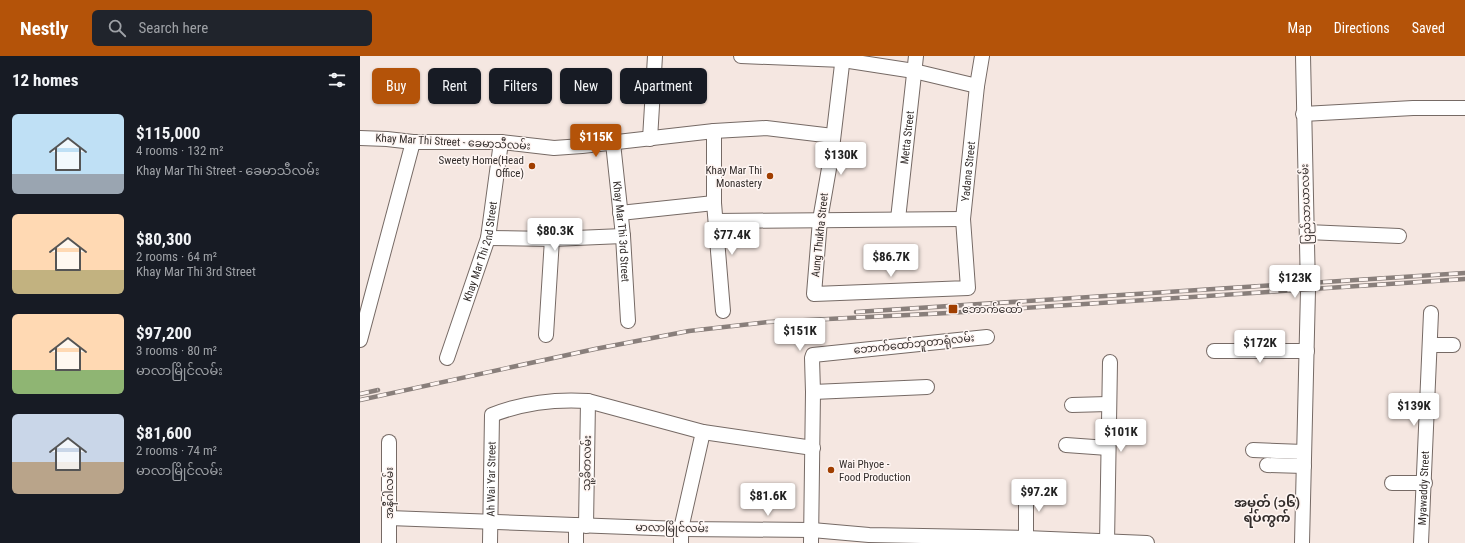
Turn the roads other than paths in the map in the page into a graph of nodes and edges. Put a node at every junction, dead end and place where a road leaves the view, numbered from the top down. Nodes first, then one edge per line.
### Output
1 (654, 56) edge
2 (741, 56) edge
3 (916, 56) edge
4 (982, 56) edge
5 (1303, 56) edge
6 (843, 58) edge
7 (914, 71) junction
8 (977, 86) junction
9 (1465, 108) edge
10 (1303, 114) junction
11 (714, 131) junction
12 (833, 136) junction
13 (360, 138) edge
14 (650, 139) junction
15 (413, 142) junction
16 (501, 142) junction
17 (613, 143) junction
18 (714, 203) junction
19 (620, 213) junction
20 (898, 219) junction
21 (963, 219) junction
22 (820, 220) junction
23 (716, 221) junction
24 (1307, 232) junction
25 (623, 236) junction
26 (1399, 236) dead end
27 (488, 238) junction
28 (552, 239) junction
29 (814, 294) joint
30 (723, 311) dead end
31 (1431, 313) dead end
32 (628, 320) dead end
33 (546, 335) dead end
34 (987, 337) dead end
35 (360, 340) edge
36 (1430, 344) junction
37 (1453, 345) dead end
38 (1214, 351) dead end
39 (1307, 351) junction
40 (447, 358) dead end
41 (1110, 362) dead end
42 (927, 387) dead end
43 (813, 392) junction
44 (588, 401) junction
45 (1108, 404) junction
46 (1072, 405) dead end
47 (703, 432) junction
48 (389, 442) dead end
49 (1066, 445) dead end
50 (813, 448) junction
51 (1108, 448) junction
52 (1252, 450) dead end
53 (1304, 452) junction
54 (1267, 465) dead end
55 (1304, 466) junction
56 (1392, 483) dead end
57 (1424, 483) junction
58 (1026, 489) dead end
59 (389, 518) junction
60 (490, 523) junction
61 (581, 525) junction
62 (681, 536) edge
63 (812, 537) edge
64 (915, 540) edge
65 (1017, 540) edge
66 (1107, 542) edge
67 (389, 543) edge
68 (490, 543) edge
69 (576, 543) edge
70 (1146, 543) edge
71 (1302, 543) edge
72 (1422, 543) edge

1 - 14 street
2 - 6 street
3 - 7 street, Metta Street
4 - 8 street, Yadana Street
5 - 10 street, ပြည်သာယာလမ်း
6 - 7 street
6 - 12 street, Aung Thukha Street
7 - 8 street
7 - 20 street, Metta Street
8 - 21 street, Yadana Street
9 - 10 street
10 - 24 street, ပြည်သာယာလမ်း
11 - 12 street, Khay Mar Thi Street - ခေမာသီလမ်း
11 - 14 street, Khay Mar Thi Street - ခေမာသီလမ်း
11 - 18 street
12 - 22 street, Aung Thukha Street
13 - 15 street, Khay Mar Thi Street - ခေမာသီလမ်း
14 - 17 street, Khay Mar Thi Street - ခေမာသီလမ်း
15 - 16 street, Khay Mar Thi Street - ခေမာသီလမ်း
15 - 35 street
16 - 17 street, Khay Mar Thi Street - ခေမာသီလမ်း
16 - 27 street, Khay Mar Thi 2nd Street
17 - 19 street, Khay Mar Thi 3rd Street
18 - 19 street
18 - 23 street
19 - 25 street, Khay Mar Thi 3rd Street
20 - 21 street
20 - 22 street
21 - 29 street, Yadana Street
22 - 23 street
22 - 29 street, Aung Thukha Street
23 - 30 street
24 - 26 street
24 - 39 street, ပြည်သာယာလမ်း
25 - 28 street
25 - 32 street, Khay Mar Thi 3rd Street
27 - 28 street
27 - 40 street, Khay Mar Thi 2nd Street
28 - 33 street
31 - 36 street, Myawaddy Street
34 - 43 street, ဘောက်ထော်ဘူတာရုံလမ်း
36 - 37 street
36 - 57 street, Myawaddy Street
38 - 39 street
39 - 53 street, ပြည်သာယာလမ်း
41 - 45 street
42 - 43 street
43 - 50 street, ဘောက်ထော်ဘူတာရုံလမ်း
44 - 47 street
44 - 60 street, Ah Wai Yar Street
44 - 61 street, သူ့ခိတလမ်း
45 - 46 street
45 - 51 street
47 - 50 street
47 - 62 street
48 - 59 street, အနီဂါလမ်း
49 - 51 street
50 - 63 street, ဘောက်ထော်ဘူတာရုံလမ်း
51 - 66 street
52 - 53 street
53 - 55 street, ပြည်သာယာလမ်း
54 - 55 street
55 - 71 street, ပြည်သာယာလမ်း
56 - 57 street
57 - 72 street, Myawaddy Street
58 - 65 street
59 - 60 street, မာလာမြိုင်လမ်း
59 - 67 street, အနီဂါလမ်း
60 - 61 street, မာလာမြိုင်လမ်း
60 - 68 street, Ah Wai Yar Street
61 - 62 street, မာလာမြိုင်လမ်း
61 - 69 street, သူ့ခိတလမ်း
62 - 63 street, မာလာမြိုင်လမ်း
63 - 64 street, မာလာမြိုင်လမ်း
64 - 65 street, မာလာမြိုင်လမ်း
65 - 66 street, မာလာမြိုင်လမ်း
66 - 70 street, မာလာမြိုင်လမ်း

